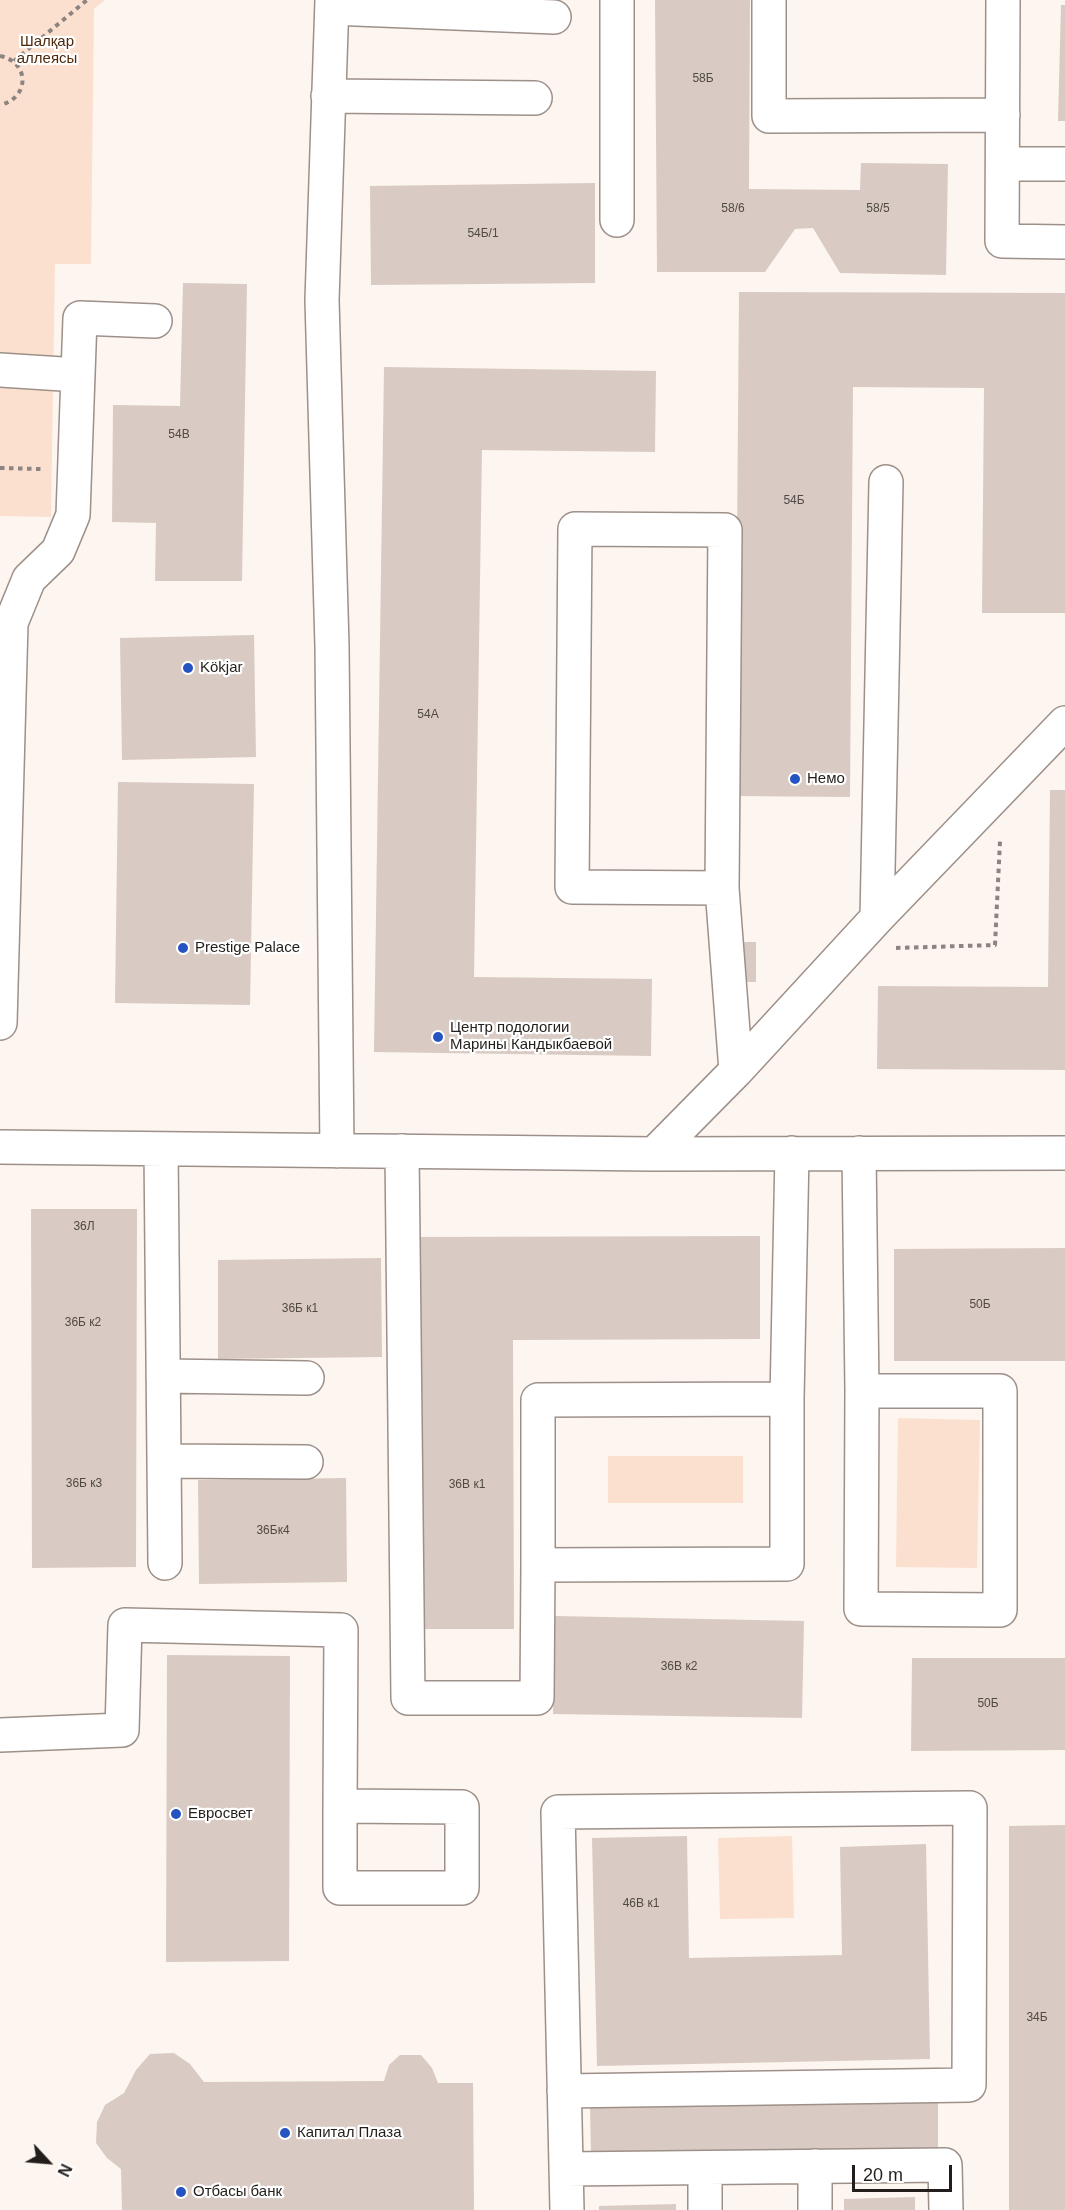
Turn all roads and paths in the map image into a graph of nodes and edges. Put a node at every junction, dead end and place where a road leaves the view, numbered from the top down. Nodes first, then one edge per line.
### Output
1 (87, 0) edge
2 (617, 0) edge
3 (769, 0) edge
4 (1003, 0) edge
5 (332, 4) edge
6 (554, 16) dead end
7 (0, 56) edge
8 (14, 61) junction
9 (328, 96) junction
10 (535, 98) dead end
11 (0, 105) edge
12 (1003, 115) junction
13 (1003, 164) junction
14 (1065, 164) edge
15 (617, 220) dead end
16 (1065, 242) edge
17 (155, 321) dead end
18 (0, 370) edge
19 (78, 375) junction
20 (0, 468) edge
21 (75, 469) junction
22 (886, 482) dead end
23 (1065, 723) edge
24 (1000, 837) dead end
25 (722, 888) junction
26 (877, 918) junction
27 (892, 948) dead end
28 (0, 1023) edge
29 (736, 1071) junction
30 (0, 1147) edge
31 (161, 1149) junction
32 (337, 1151) junction
33 (402, 1151) junction
34 (792, 1153) junction
35 (1065, 1153) edge
36 (654, 1154) junction
37 (859, 1154) junction
38 (163, 1376) junction
39 (307, 1378) dead end
40 (862, 1391) junction
41 (787, 1399) junction
42 (164, 1461) junction
43 (306, 1462) dead end
44 (165, 1563) dead end
45 (538, 1565) junction
46 (0, 1735) edge
47 (340, 1806) dead end
48 (564, 2091) junction
49 (815, 2166) junction
50 (705, 2168) junction
51 (566, 2169) junction
52 (567, 2210) edge
53 (705, 2210) edge
54 (815, 2210) edge
55 (946, 2210) edge

1 - 8 path
2 - 15 street
3 - 12 street
4 - 12 street
5 - 6 street
5 - 9 street
7 - 8 path
8 - 11 path
9 - 10 street
9 - 32 street
12 - 13 street
13 - 14 street
13 - 16 street
17 - 19 street
18 - 19 street
19 - 21 street
20 - 21 path
21 - 28 street
22 - 26 street
23 - 26 street
24 - 27 path
25 - 25 street
25 - 29 street
26 - 29 street
29 - 36 street
30 - 31 street
31 - 32 street
31 - 38 street
32 - 33 street
33 - 36 street
33 - 45 street
34 - 36 street
34 - 37 street
34 - 41 street
35 - 37 street
37 - 40 street
38 - 39 street
38 - 42 street
40 - 40 street
41 - 45 street
41 - 45 street
42 - 43 street
42 - 44 street
46 - 47 street
48 - 48 street
48 - 51 street
49 - 50 street
49 - 54 street
49 - 55 street
50 - 51 street
50 - 53 street
51 - 52 street

